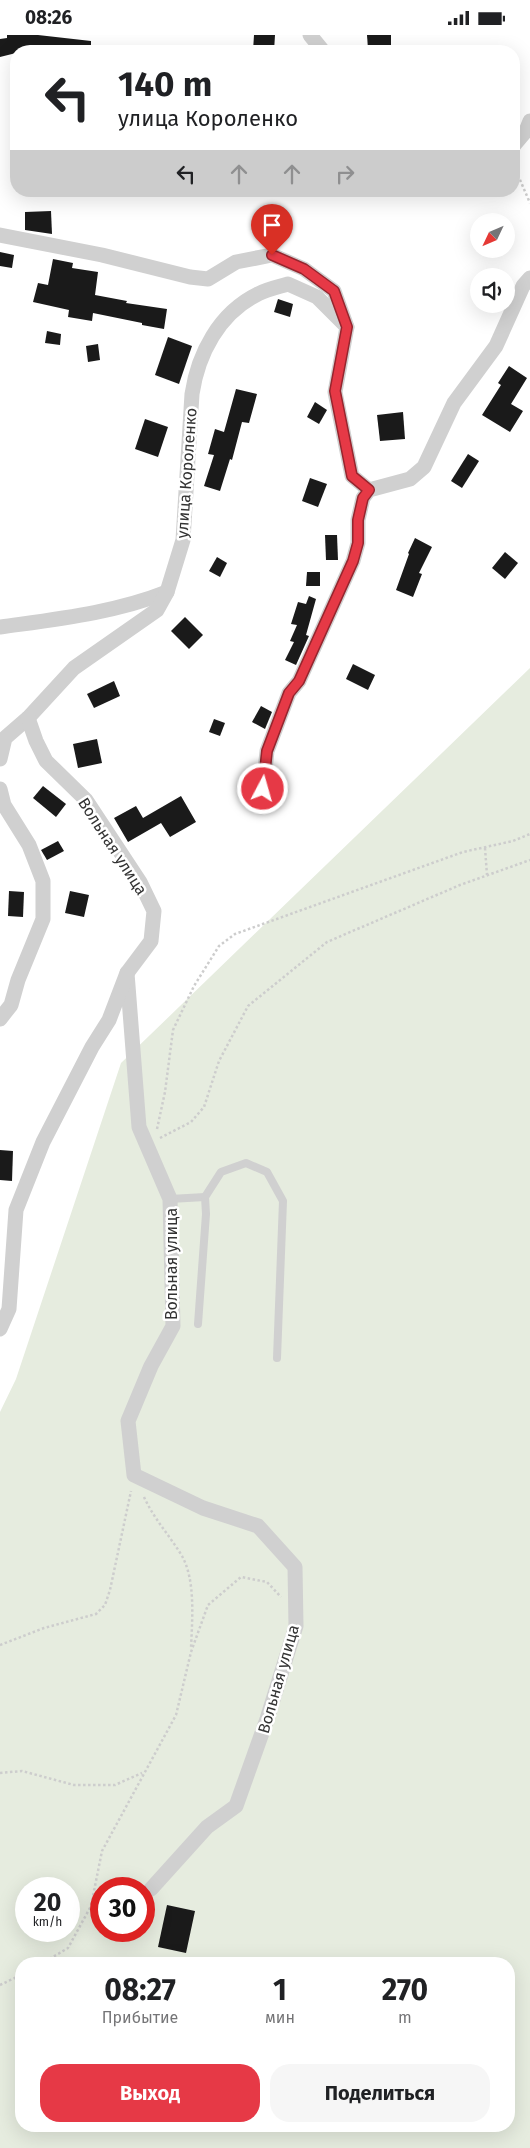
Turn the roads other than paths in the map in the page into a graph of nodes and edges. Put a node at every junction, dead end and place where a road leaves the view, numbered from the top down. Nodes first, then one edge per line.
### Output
1 (310, 35) edge
2 (318, 45) edge
3 (530, 121) edge
4 (520, 138) edge
5 (0, 235) edge
6 (530, 278) edge
7 (347, 327) junction
8 (369, 490) junction
9 (167, 591) junction
10 (0, 627) edge
11 (28, 718) junction
12 (0, 759) edge
13 (0, 789) edge
14 (263, 789) dead end
15 (127, 973) junction
16 (0, 1019) edge
17 (205, 1197) junction
18 (170, 1199) junction
19 (198, 1324) dead end
20 (0, 1329) edge
21 (277, 1358) dead end
22 (155, 1885) edge

1 - 2 street
3 - 4 street
5 - 7 street
6 - 8 street
7 - 8 street
7 - 9 street, улица Короленко
8 - 14 street
9 - 10 street
9 - 11 street, улица Короленко
11 - 12 street
11 - 15 street, Вольная улица
13 - 16 street
15 - 18 street, Вольная улица
15 - 20 street, Вольная улица
17 - 18 lane
17 - 19 lane
17 - 21 lane
18 - 22 street, Вольная улица

